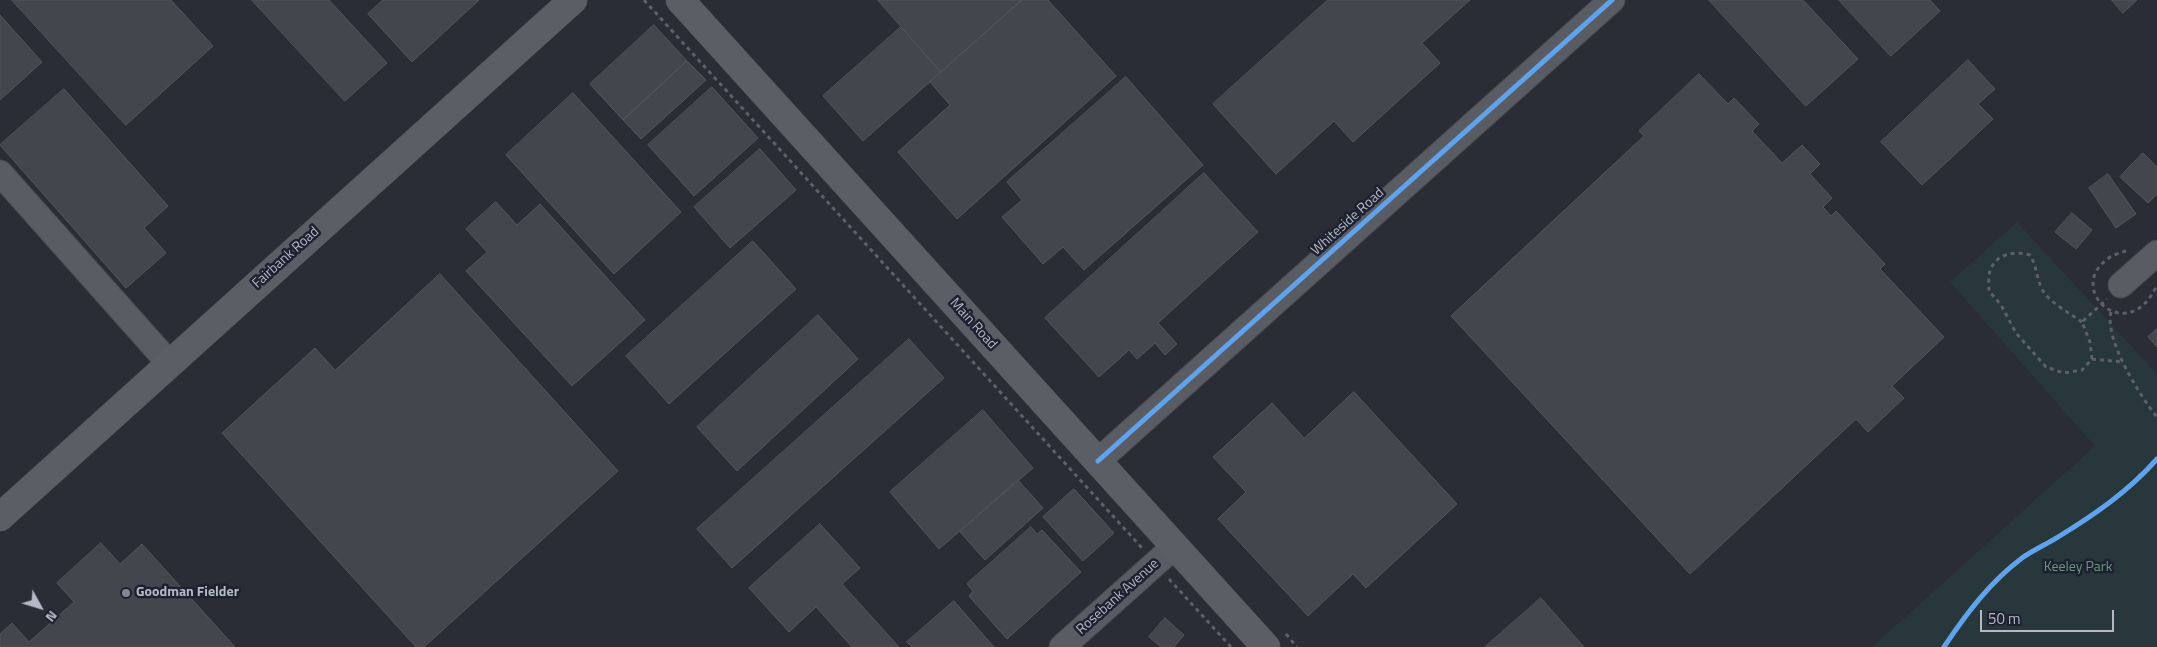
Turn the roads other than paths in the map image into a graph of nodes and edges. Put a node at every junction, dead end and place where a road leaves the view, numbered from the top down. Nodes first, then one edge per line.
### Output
1 (573, 0) edge
2 (680, 0) edge
3 (1612, 0) edge
4 (0, 173) edge
5 (2157, 253) edge
6 (2121, 285) road end
7 (170, 363) junction
8 (1098, 461) junction
9 (0, 517) edge
10 (1165, 555) junction
11 (1062, 647) edge
12 (1266, 647) edge

1 - 7 main road, Fairbank Road
2 - 8 main road, Main Road
3 - 8 street, Whiteside Road
4 - 7 street
5 - 6 street
7 - 9 main road, Fairbank Road
8 - 10 main road, Main Road
10 - 11 street, Rosebank Avenue
10 - 12 main road, Main Road

